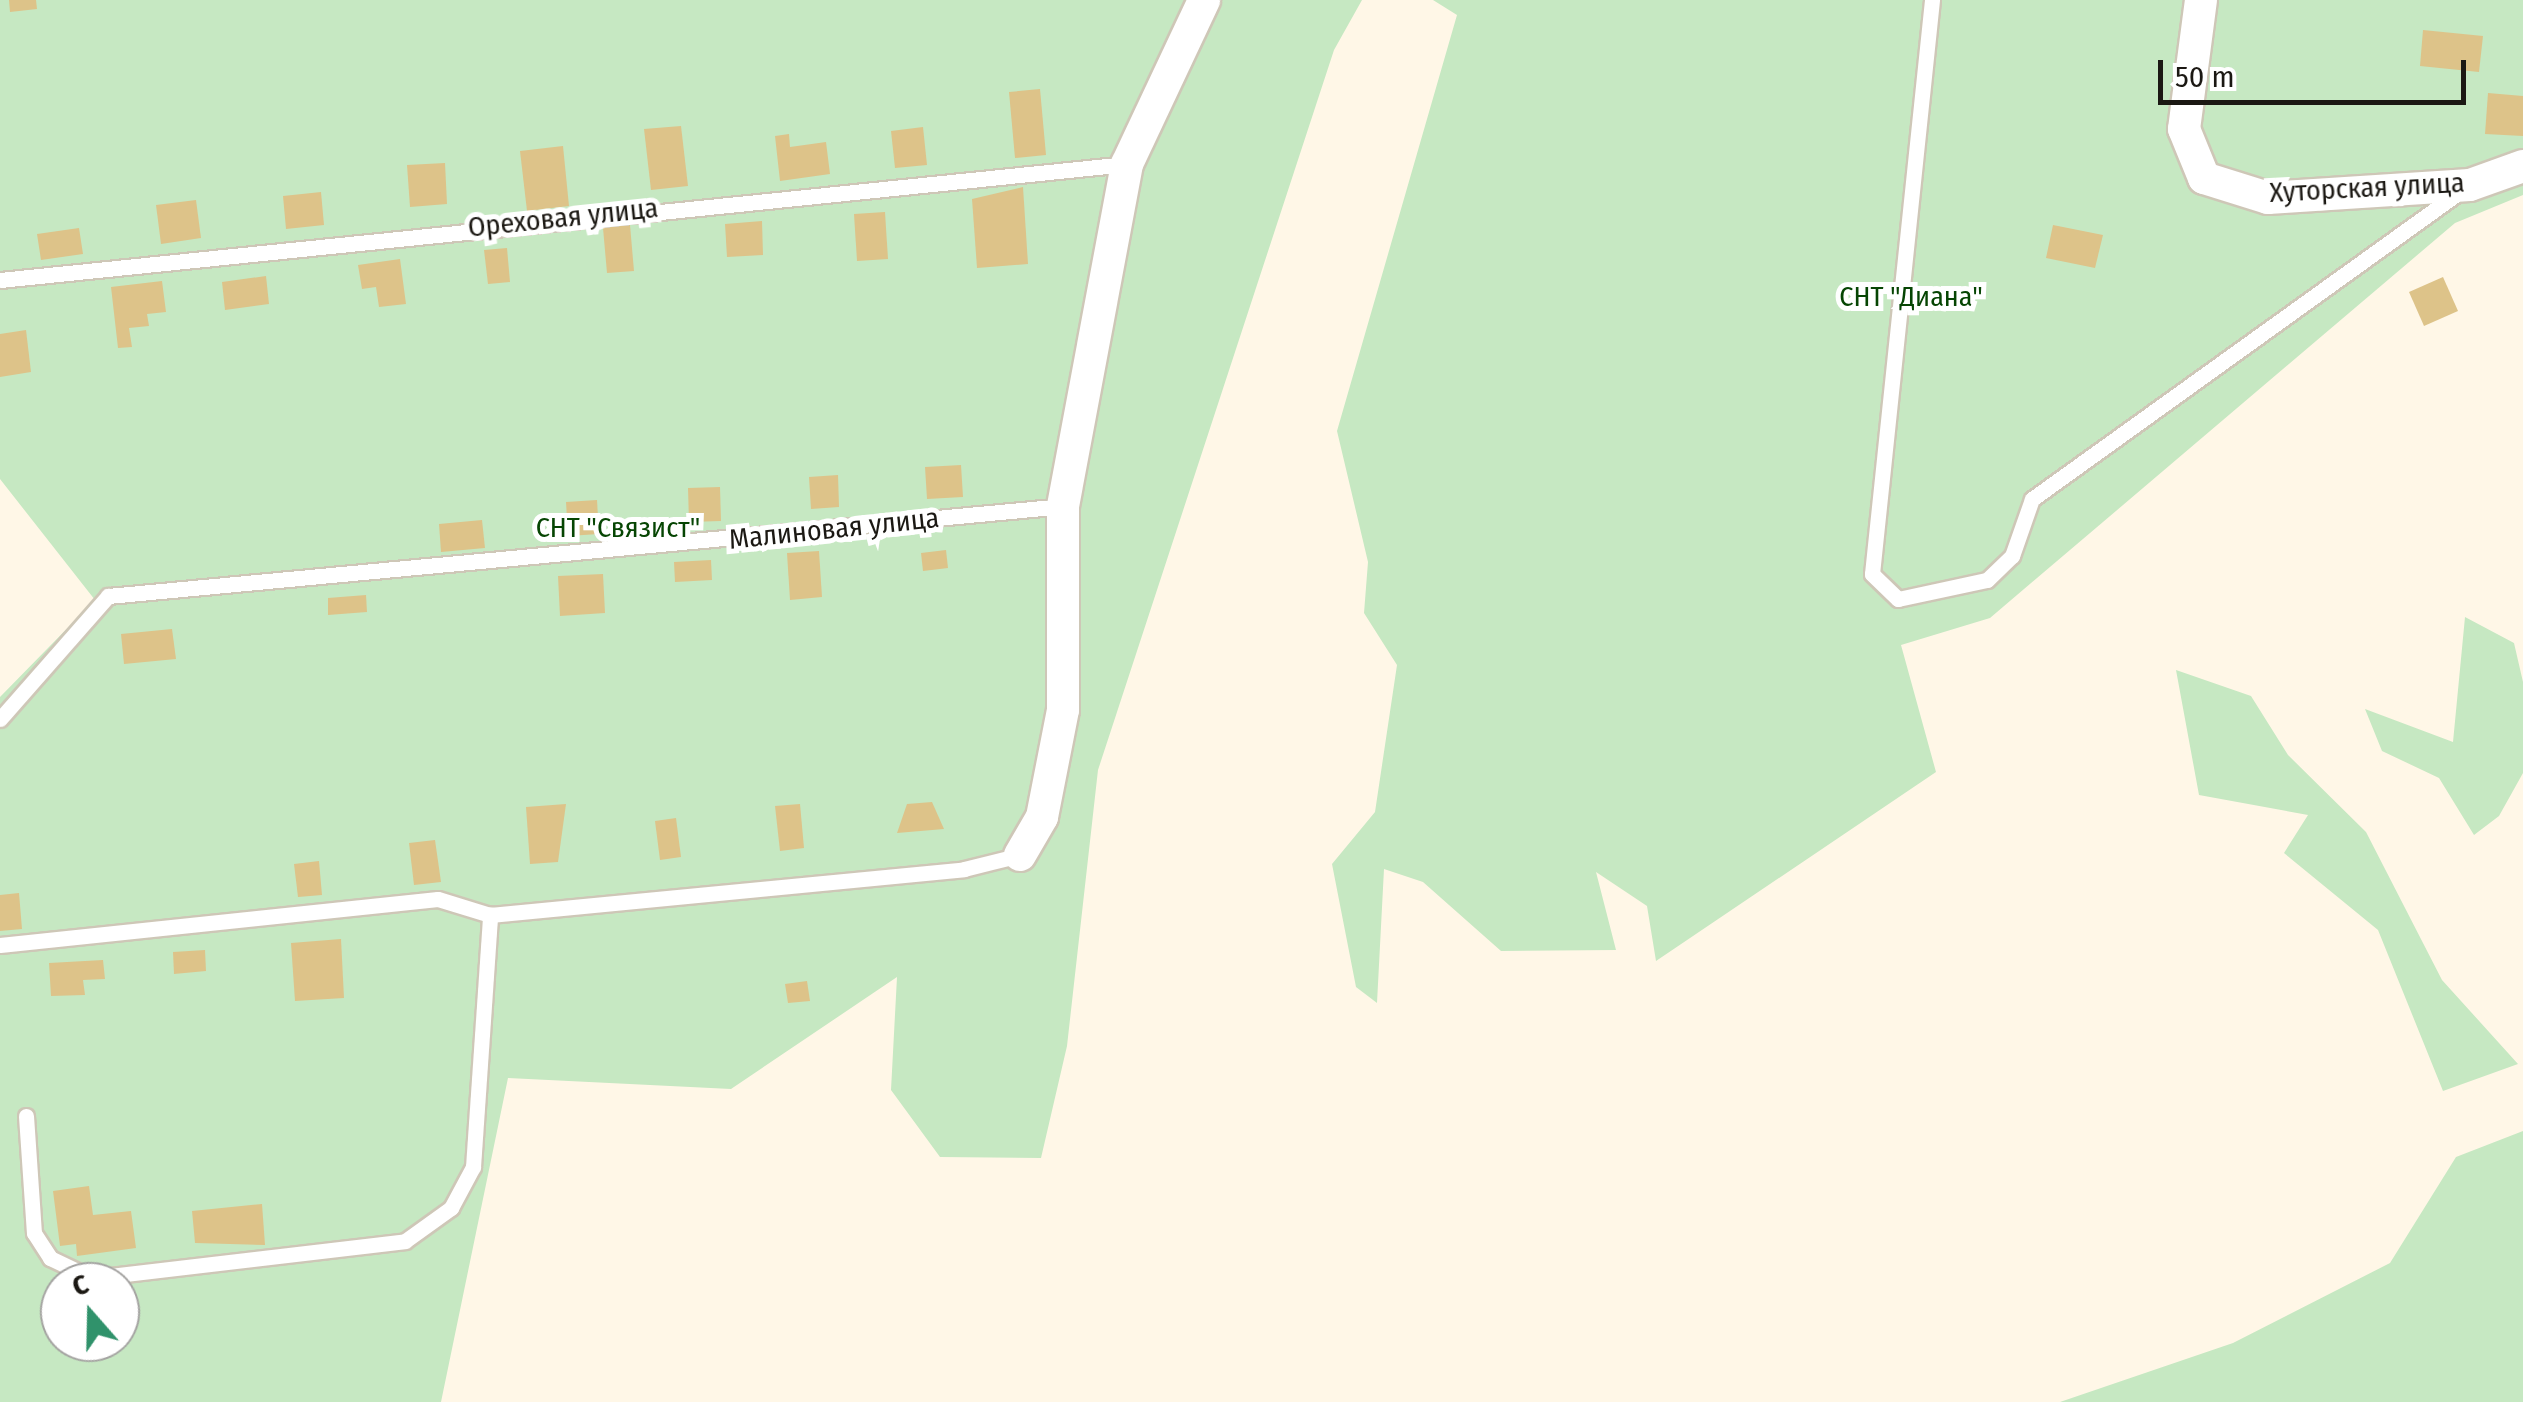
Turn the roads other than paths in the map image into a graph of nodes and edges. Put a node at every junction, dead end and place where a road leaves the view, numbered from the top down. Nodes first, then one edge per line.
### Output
1 (1204, 0) edge
2 (1932, 0) edge
3 (2200, 0) edge
4 (1127, 164) junction
5 (2523, 166) edge
6 (2470, 185) junction
7 (0, 280) edge
8 (1063, 506) junction
9 (0, 719) edge
10 (1020, 856) joint
11 (490, 915) junction
12 (0, 945) edge
13 (26, 1116) dead end

1 - 4 street
2 - 6 lane
3 - 6 street, Хуторская улица
4 - 7 lane, Ореховая улица
4 - 8 street
5 - 6 street, Хуторская улица
8 - 9 lane, Малиновая улица
8 - 10 street
10 - 11 lane
11 - 12 lane
11 - 13 lane

